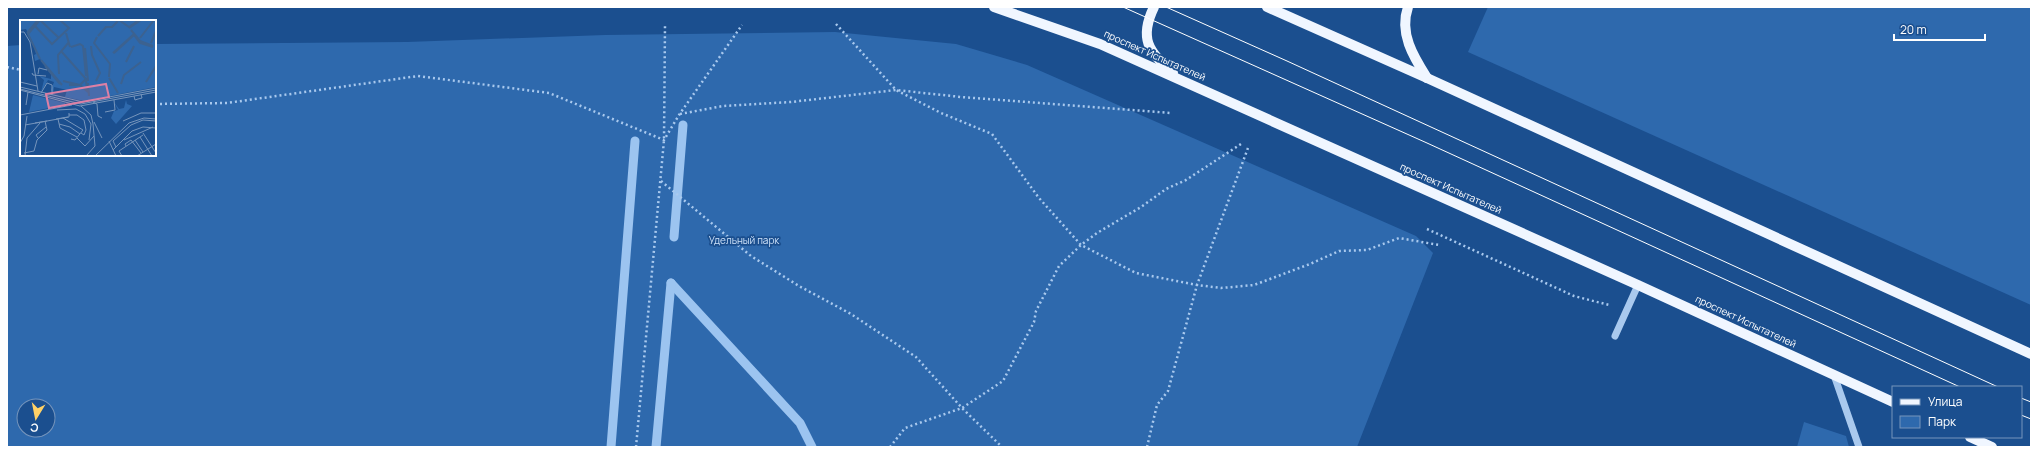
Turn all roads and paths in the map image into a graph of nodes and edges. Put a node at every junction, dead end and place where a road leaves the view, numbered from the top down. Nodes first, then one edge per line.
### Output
1 (994, 7) edge
2 (1154, 7) edge
3 (1267, 7) edge
4 (1408, 7) edge
5 (836, 24) dead end
6 (742, 25) dead end
7 (664, 26) dead end
8 (7, 67) edge
9 (20, 70) edge
10 (1427, 78) junction
11 (1185, 82) junction
12 (896, 90) junction
13 (156, 104) edge
14 (1171, 114) dead end
15 (679, 115) junction
16 (664, 140) junction
17 (1241, 144) dead end
18 (1248, 148) dead end
19 (661, 181) junction
20 (1427, 228) dead end
21 (1081, 245) junction
22 (1438, 245) dead end
23 (1197, 285) junction
24 (1638, 285) junction
25 (1627, 310) junction
26 (1615, 336) dead end
27 (2031, 354) edge
28 (1834, 375) junction
29 (1892, 402) edge
30 (962, 408) junction
31 (1972, 438) edge
32 (636, 447) edge
33 (890, 447) edge
34 (1002, 447) edge
35 (1146, 447) edge
36 (1859, 447) edge
37 (1992, 447) edge

1 - 11 main road, проспект Испытателей
2 - 11 main road
3 - 10 main road
4 - 10 main road
5 - 12 path
6 - 15 path
7 - 16 path
8 - 9 path
10 - 27 main road
11 - 24 main road, проспект Испытателей
12 - 14 path
12 - 15 path
12 - 21 path
13 - 16 path
15 - 16 path
16 - 19 path
17 - 21 path
18 - 23 path
19 - 30 path
19 - 32 path
20 - 25 path
21 - 23 path
21 - 30 path
22 - 23 path
23 - 35 path
24 - 25 lane
24 - 28 main road, проспект Испытателей
25 - 26 lane
28 - 29 main road, проспект Испытателей
28 - 36 lane
30 - 33 path
30 - 34 path
31 - 37 main road

